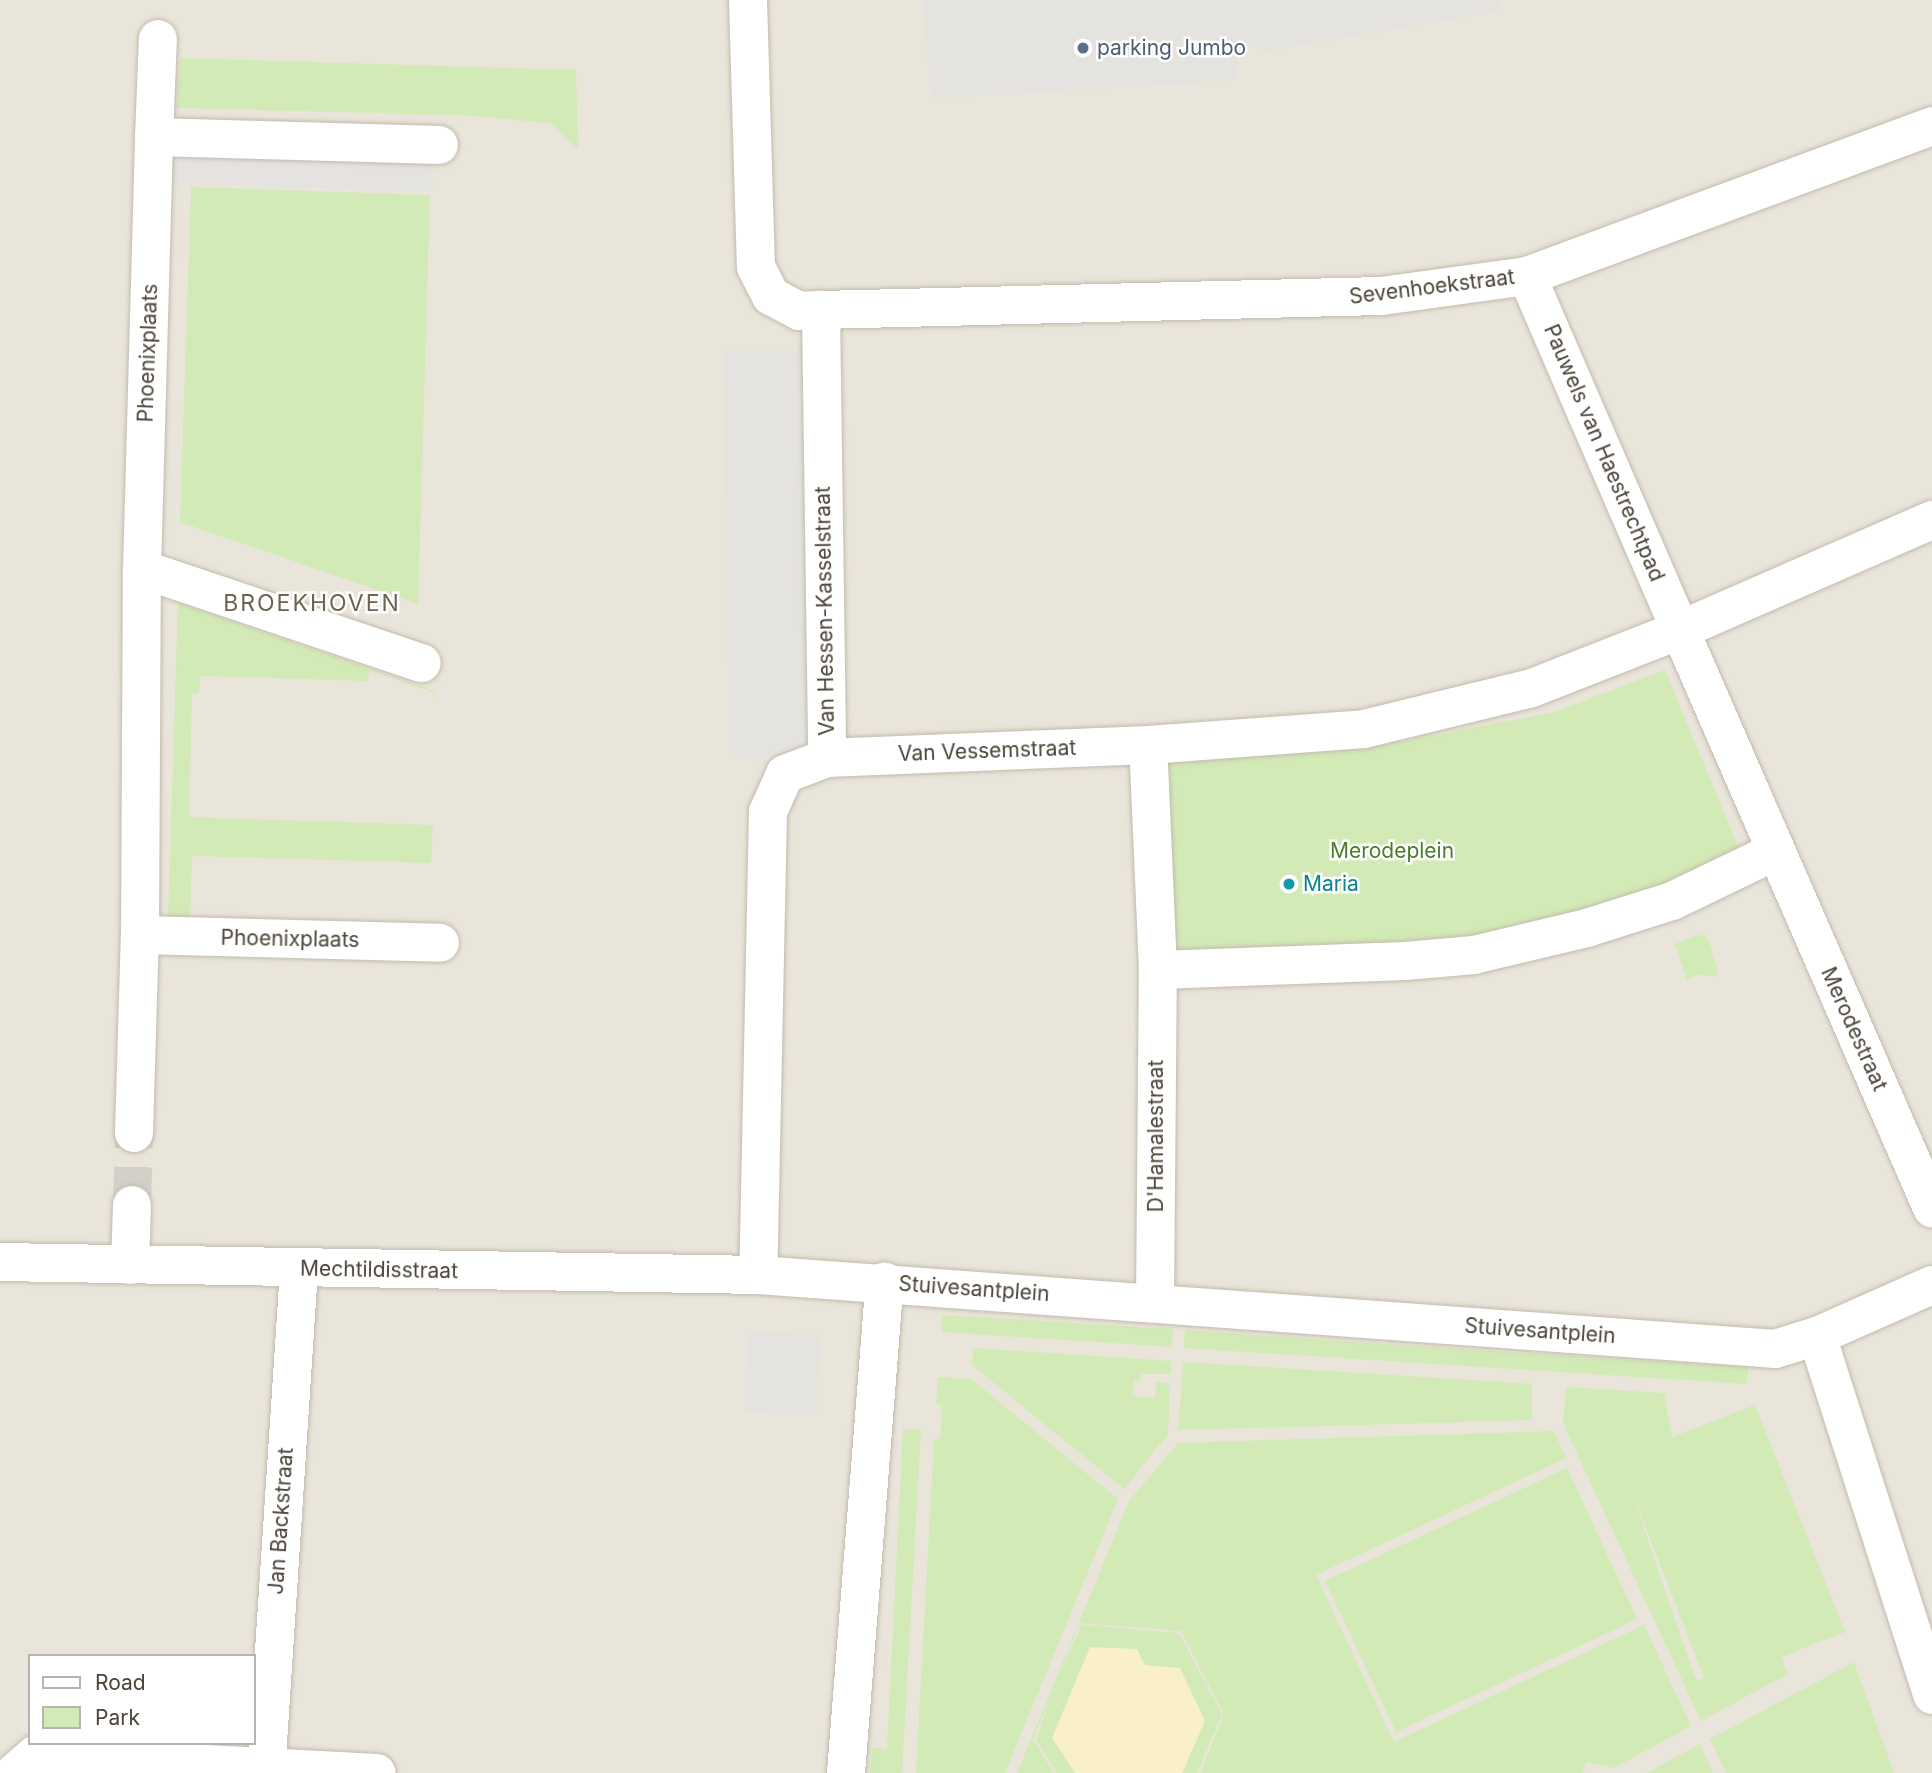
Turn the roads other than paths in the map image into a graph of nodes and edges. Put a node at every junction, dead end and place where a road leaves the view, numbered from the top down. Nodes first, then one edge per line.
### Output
1 (748, 0) edge
2 (158, 39) dead end
3 (1932, 126) edge
4 (154, 137) junction
5 (439, 145) dead end
6 (1527, 276) junction
7 (821, 310) junction
8 (1932, 520) edge
9 (142, 569) junction
10 (1680, 630) junction
11 (422, 663) dead end
12 (1148, 745) junction
13 (827, 758) junction
14 (1776, 851) junction
15 (140, 935) junction
16 (440, 943) dead end
17 (1158, 971) junction
18 (134, 1133) tunnel mouth
19 (132, 1205) tunnel mouth
20 (1932, 1208) edge
21 (0, 1262) edge
22 (130, 1265) junction
23 (299, 1269) junction
24 (758, 1275) junction
25 (885, 1282) junction
26 (1932, 1286) edge
27 (1155, 1302) junction
28 (1817, 1336) junction
29 (1932, 1695) edge
30 (266, 1770) edge
31 (14, 1773) edge
32 (377, 1773) edge
33 (846, 1773) edge

1 - 7 street
2 - 4 street, Phoenixplaats
3 - 6 street, Sevenhoekstraat
4 - 5 street
4 - 9 street, Phoenixplaats
6 - 7 street, Sevenhoekstraat
6 - 10 street, Pauwels van Haestrechtpad
7 - 13 street, Van Hessen-Kasselstraat
8 - 10 street
9 - 11 street
9 - 15 street, Phoenixplaats
10 - 12 street
10 - 14 street
12 - 13 street, Van Vessemstraat
12 - 17 street
13 - 24 street, Van Hessen-Kasselstraat
14 - 17 street
14 - 20 street, Merodestraat
15 - 16 street, Phoenixplaats
15 - 18 street, Phoenixplaats
17 - 27 street, D'Hamalestraat
19 - 22 street
21 - 22 street, Mechtildisstraat
22 - 23 street, Mechtildisstraat
23 - 24 street, Mechtildisstraat
23 - 30 street, Jan Backstraat
24 - 25 street, Stuivesantplein
25 - 27 street, Stuivesantplein
25 - 33 street, Stuivesantplein
26 - 28 street, Stuivesantplein
27 - 28 street, Stuivesantplein
28 - 29 street
30 - 31 street
30 - 32 street

